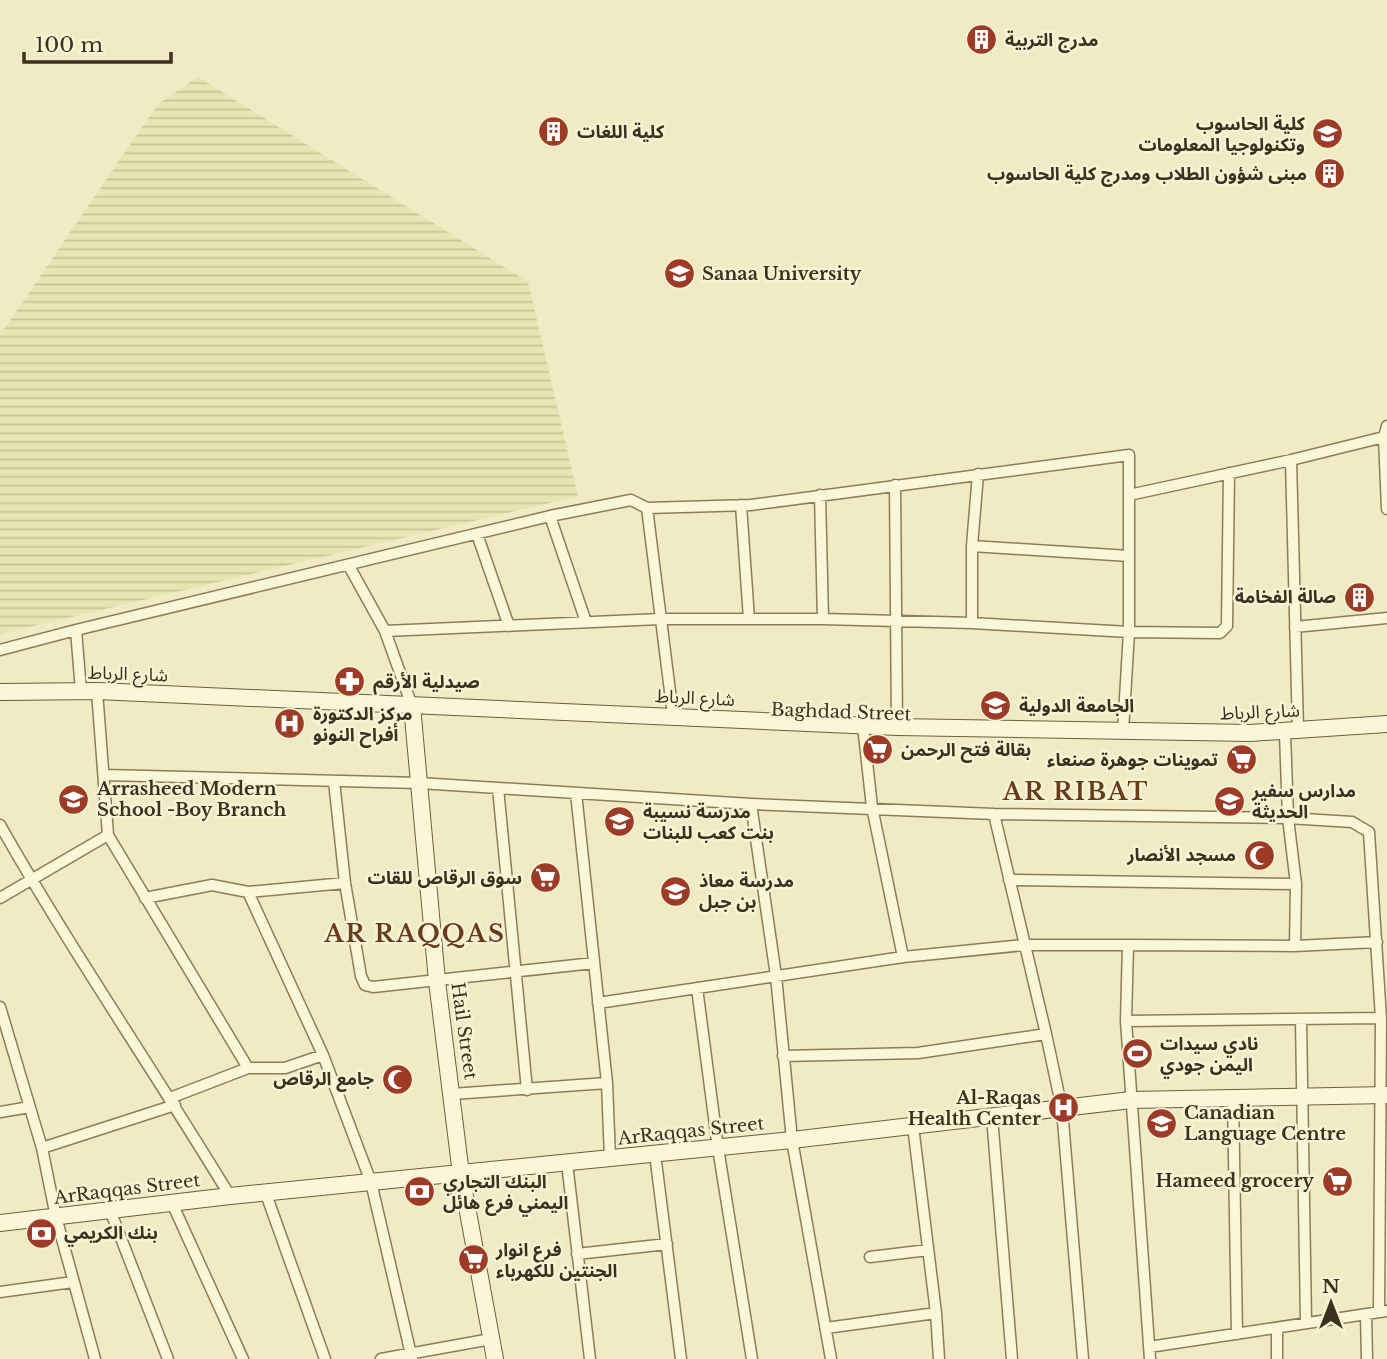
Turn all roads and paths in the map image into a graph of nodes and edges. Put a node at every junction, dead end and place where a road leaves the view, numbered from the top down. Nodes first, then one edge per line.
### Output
1 (1385, 431) edge
2 (1291, 460) junction
3 (978, 474) junction
4 (1229, 474) junction
5 (895, 485) junction
6 (820, 495) junction
7 (1129, 495) junction
8 (741, 505) junction
9 (647, 508) junction
10 (1387, 509) edge
11 (550, 516) junction
12 (477, 534) junction
13 (972, 546) junction
14 (1129, 556) junction
15 (349, 566) junction
16 (1387, 618) edge
17 (660, 619) junction
18 (749, 619) junction
19 (823, 619) junction
20 (895, 620) junction
21 (586, 622) junction
22 (972, 623) junction
23 (509, 626) junction
24 (1295, 627) junction
25 (76, 630) junction
26 (385, 631) junction
27 (1129, 632) junction
28 (0, 650) edge
29 (81, 691) junction
30 (0, 692) edge
31 (98, 696) junction
32 (0, 701) edge
33 (412, 711) junction
34 (673, 715) junction
35 (1387, 724) edge
36 (897, 727) junction
37 (864, 730) junction
38 (1123, 731) junction
39 (1387, 733) edge
40 (1289, 735) junction
41 (105, 775) junction
42 (334, 781) junction
43 (419, 783) junction
44 (498, 788) junction
45 (576, 793) junction
46 (751, 803) junction
47 (872, 807) junction
48 (994, 814) junction
49 (1288, 818) junction
50 (0, 825) edge
51 (108, 835) junction
52 (30, 879) junction
53 (1009, 880) junction
54 (345, 883) junction
55 (1296, 884) junction
56 (248, 892) junction
57 (0, 898) edge
58 (145, 898) junction
59 (1377, 942) junction
60 (1024, 945) junction
61 (1128, 945) junction
62 (1295, 946) junction
63 (903, 957) junction
64 (594, 962) junction
65 (516, 970) junction
66 (776, 976) junction
67 (437, 981) junction
68 (697, 988) junction
69 (598, 1003) junction
70 (0, 1007) edge
71 (1381, 1018) junction
72 (1301, 1020) junction
73 (1126, 1021) junction
74 (1046, 1034) junction
75 (323, 1055) junction
76 (783, 1056) junction
77 (248, 1068) junction
78 (607, 1083) junction
79 (527, 1090) junction
80 (453, 1094) junction
81 (1384, 1095) edge
82 (1303, 1096) junction
83 (1233, 1097) junction
84 (1131, 1100) junction
85 (172, 1101) junction
86 (30, 1107) junction
87 (1062, 1109) junction
88 (0, 1112) edge
89 (992, 1117) junction
90 (913, 1126) junction
91 (792, 1140) junction
92 (42, 1148) junction
93 (718, 1148) junction
94 (655, 1154) junction
95 (610, 1158) junction
96 (567, 1163) junction
97 (461, 1174) junction
98 (371, 1182) junction
99 (265, 1194) junction
100 (230, 1196) junction
101 (172, 1203) junction
102 (110, 1210) junction
103 (56, 1217) junction
104 (0, 1223) edge
105 (667, 1244) junction
106 (928, 1250) junction
107 (577, 1254) junction
108 (870, 1256) dead end
109 (73, 1282) junction
110 (0, 1292) edge
111 (1383, 1311) edge
112 (936, 1313) junction
113 (1366, 1315) junction
114 (1306, 1322) junction
115 (826, 1328) junction
116 (1277, 1328) junction
117 (1237, 1334) junction
118 (491, 1339) junction
119 (1149, 1347) junction
120 (412, 1357) edge
121 (95, 1359) edge
122 (168, 1359) edge
123 (243, 1359) edge
124 (325, 1359) edge
125 (381, 1359) edge
126 (495, 1359) edge
127 (590, 1359) edge
128 (681, 1359) edge
129 (752, 1359) edge
130 (831, 1359) edge
131 (939, 1359) edge
132 (1012, 1359) edge
133 (1083, 1359) edge
134 (1150, 1359) edge
135 (1277, 1359) edge
136 (1367, 1359) edge

1 - 2 street
1 - 10 street
2 - 4 street
2 - 24 street
3 - 5 street
3 - 7 street
3 - 13 street
4 - 7 street
4 - 27 street
5 - 6 street
5 - 20 street
6 - 8 street
6 - 19 street
7 - 14 street
8 - 9 street
8 - 18 street
9 - 11 street
9 - 17 street
11 - 12 street
11 - 21 street
12 - 15 street
12 - 23 street
13 - 14 street
13 - 22 street
14 - 27 street
15 - 25 street
15 - 26 street
16 - 24 street
17 - 18 street
17 - 21 street
17 - 34 street
18 - 19 street
19 - 20 street
20 - 22 street
20 - 36 street
21 - 23 street
22 - 27 street
23 - 26 street
24 - 40 street
25 - 28 street
25 - 29 street
26 - 33 street
27 - 38 street
29 - 30 street, شارع الرباط
29 - 31 street, شارع الرباط
31 - 32 street, Baghdad Street
31 - 33 street, Baghdad Street
31 - 41 street
33 - 34 street, شارع الرباط
33 - 37 street, Baghdad Street
33 - 43 street, Hail Street
34 - 37 street, شارع الرباط
35 - 40 street, شارع الرباط
36 - 37 street, شارع الرباط
36 - 38 street, شارع الرباط
37 - 40 street, Baghdad Street
37 - 47 street
38 - 40 street, شارع الرباط
39 - 40 street, Baghdad Street
40 - 49 street
41 - 42 street
41 - 51 street
42 - 43 street
42 - 54 street
43 - 44 street
43 - 67 street, Hail Street
44 - 45 street
44 - 65 street
45 - 46 street
45 - 64 street
46 - 47 street
46 - 66 street
47 - 48 street
47 - 63 street
48 - 49 street
48 - 53 street
49 - 55 street
49 - 59 street
50 - 52 street
51 - 52 street
51 - 58 street
52 - 57 street
52 - 85 street
53 - 55 street
53 - 60 street
54 - 56 street
54 - 67 street
55 - 62 street
56 - 58 street
56 - 75 street
58 - 77 street
59 - 62 street
59 - 71 street
60 - 61 street
60 - 63 street
60 - 74 street
61 - 62 street
61 - 73 street
63 - 66 street
64 - 65 street
64 - 69 street
65 - 67 street
65 - 79 street
66 - 68 street
66 - 76 street
67 - 80 street, Hail Street
68 - 69 street
68 - 93 street
69 - 78 street
70 - 86 street
71 - 72 street
71 - 81 street
72 - 73 street
72 - 82 street
73 - 84 street
74 - 76 street
74 - 87 street
75 - 77 street
75 - 98 street
76 - 91 street
77 - 85 street
78 - 79 street
78 - 95 street
79 - 80 street
80 - 97 street, Hail Street
81 - 82 street, ArRaqqas Street
81 - 111 street
82 - 83 street, ArRaqqas Street
82 - 114 street
83 - 84 street, ArRaqqas Street
83 - 117 street
84 - 87 street, ArRaqqas Street
84 - 119 street
85 - 92 street
85 - 100 street
86 - 88 street
86 - 92 street
87 - 89 street, ArRaqqas Street
87 - 133 street
89 - 90 street, ArRaqqas Street
89 - 132 street
90 - 91 street, ArRaqqas Street
90 - 106 street
91 - 93 street, ArRaqqas Street
91 - 115 street
92 - 103 street
93 - 94 street, ArRaqqas Street
93 - 129 street
94 - 95 street, ArRaqqas Street
94 - 105 street
95 - 96 street, ArRaqqas Street
96 - 97 street, ArRaqqas Street
96 - 107 street
97 - 98 street, ArRaqqas Street
97 - 118 street, Hail Street
98 - 99 street, ArRaqqas Street
98 - 120 street
99 - 100 street, ArRaqqas Street
99 - 124 street
100 - 101 street, ArRaqqas Street
101 - 102 street, ArRaqqas Street
101 - 123 street
102 - 103 street, ArRaqqas Street
102 - 122 street
103 - 104 street, ArRaqqas Street
103 - 109 street
105 - 107 street
105 - 128 street
106 - 108 street
106 - 112 street
107 - 127 street
109 - 110 street
109 - 121 street
111 - 113 street
112 - 115 street
112 - 131 street
113 - 114 street
113 - 136 street
114 - 116 street
115 - 130 street
116 - 117 street
116 - 135 street
117 - 119 street
118 - 120 street
118 - 126 street, Hail Street
119 - 134 street
120 - 125 street

